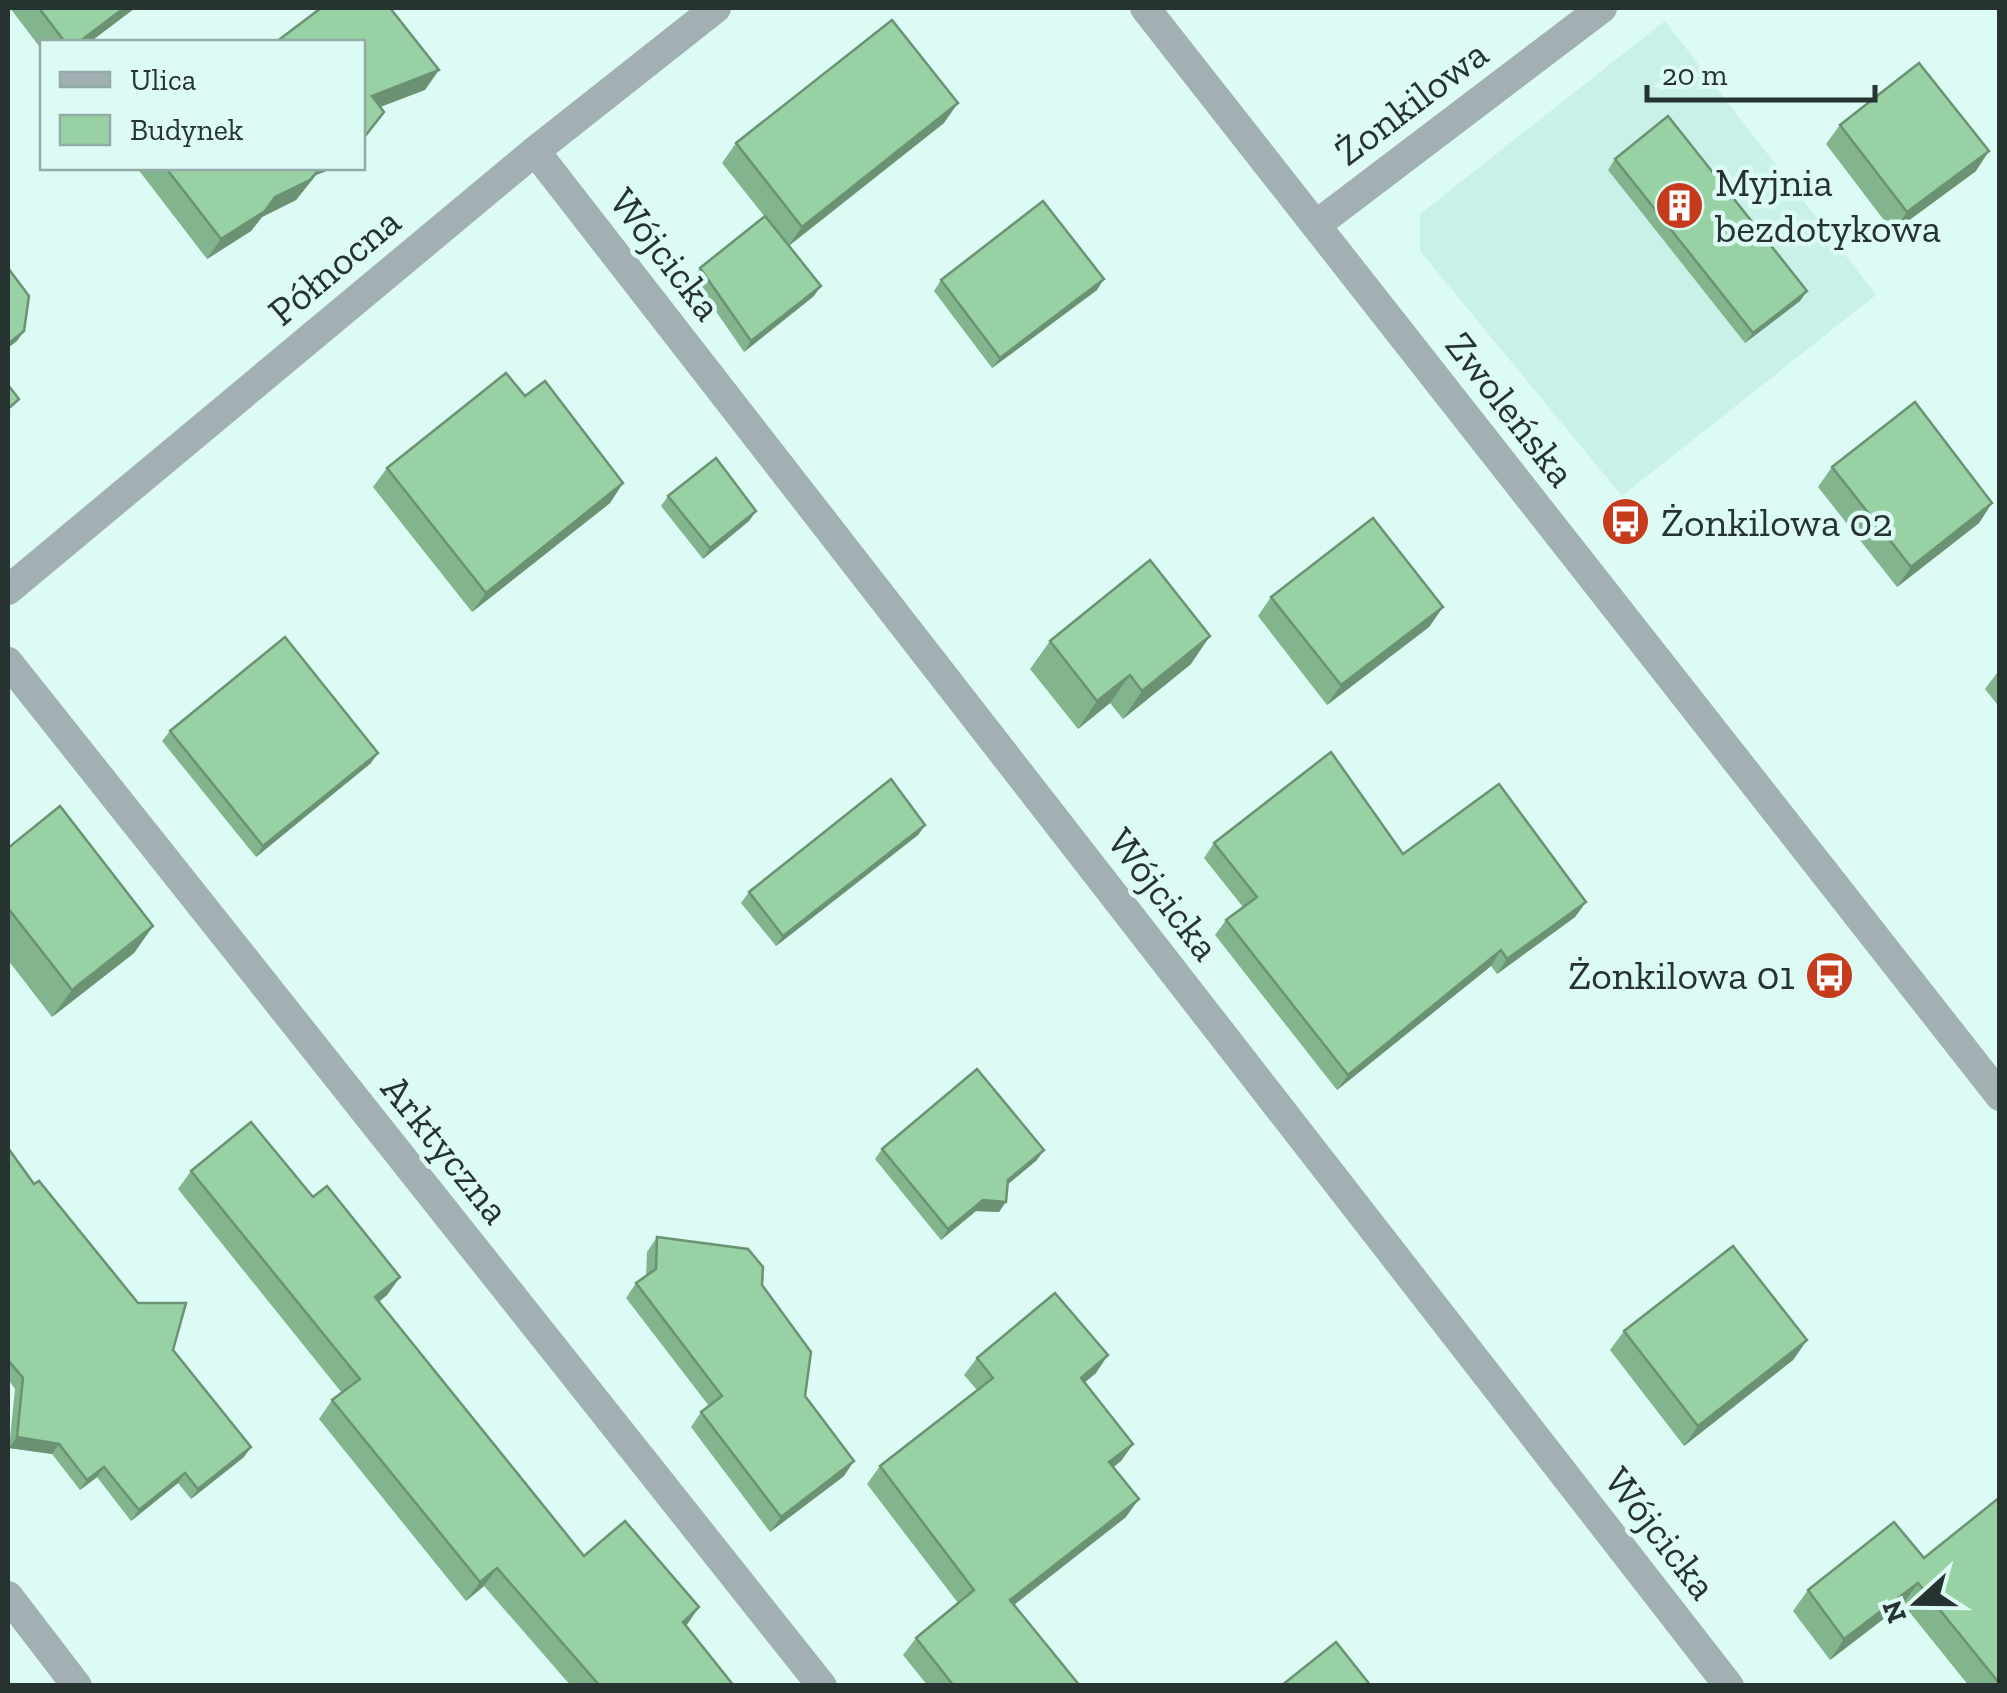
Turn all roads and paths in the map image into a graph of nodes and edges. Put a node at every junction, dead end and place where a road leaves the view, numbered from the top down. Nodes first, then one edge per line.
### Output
1 (716, 8) edge
2 (1146, 8) edge
3 (1602, 8) edge
4 (535, 150) junction
5 (1316, 225) junction
6 (8, 590) edge
7 (8, 662) edge
8 (2000, 1096) edge
9 (8, 1596) edge
10 (77, 1686) edge
11 (822, 1686) edge
12 (1729, 1686) edge

1 - 4 street, Północna
2 - 5 street, Zwoleńska
3 - 5 street, Żonkilowa
4 - 6 street, Północna
4 - 12 street, Wójcicka
5 - 8 street, Zwoleńska
7 - 11 street, Arktyczna
9 - 10 street

